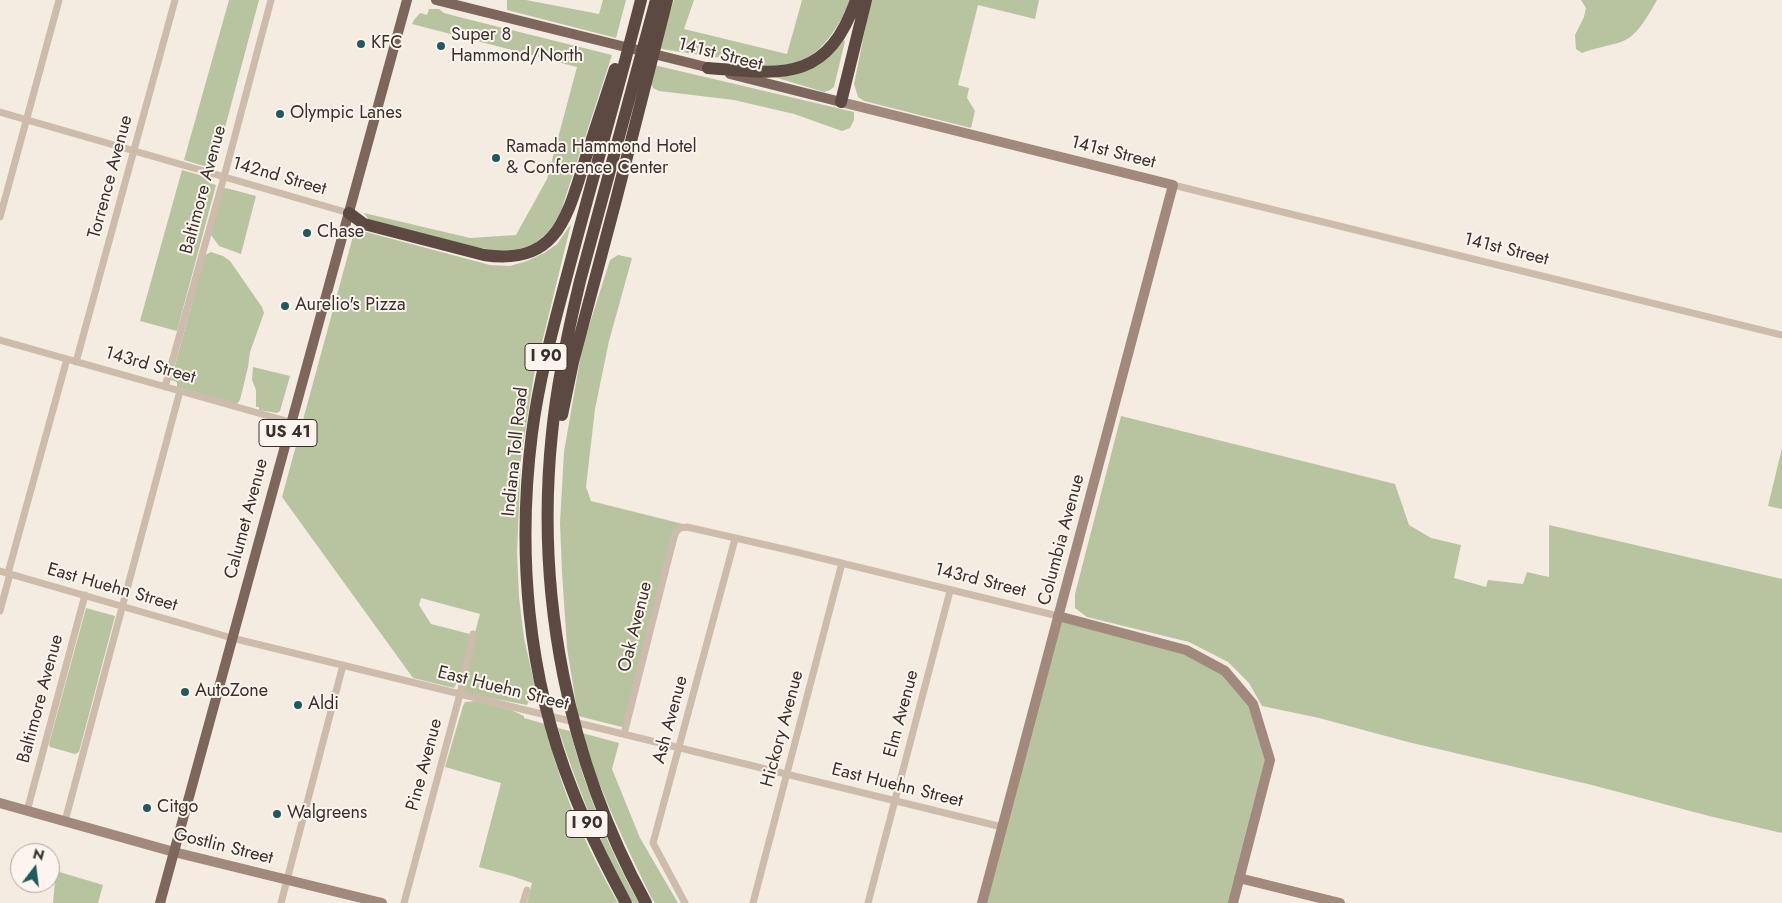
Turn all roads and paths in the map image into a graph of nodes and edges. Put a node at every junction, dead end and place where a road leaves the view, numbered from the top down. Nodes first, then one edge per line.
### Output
1 (59, 0) edge
2 (175, 0) edge
3 (271, 0) edge
4 (407, 0) edge
5 (436, 0) edge
6 (641, 0) edge
7 (656, 0) edge
8 (667, 0) edge
9 (857, 0) edge
10 (866, 0) edge
11 (634, 28) junction
12 (708, 68) junction
13 (837, 101) junction
14 (0, 112) edge
15 (26, 120) junction
16 (134, 151) junction
17 (224, 177) junction
18 (1173, 185) junction
19 (349, 213) junction
20 (0, 217) edge
21 (1782, 335) edge
22 (0, 340) edge
23 (67, 359) junction
24 (76, 362) junction
25 (165, 387) junction
26 (180, 391) junction
27 (290, 422) junction
28 (548, 474) junction
29 (680, 528) joint
30 (735, 538) junction
31 (842, 563) junction
32 (0, 571) edge
33 (9, 574) junction
34 (950, 591) junction
35 (85, 596) junction
36 (122, 606) junction
37 (0, 611) edge
38 (1058, 616) junction
39 (473, 634) dead end
40 (232, 638) junction
41 (344, 666) junction
42 (460, 694) junction
43 (624, 734) junction
44 (679, 748) junction
45 (787, 774) junction
46 (895, 801) junction
47 (0, 803) edge
48 (27, 811) junction
49 (65, 821) junction
50 (1002, 827) junction
51 (174, 852) junction
52 (1239, 878) junction
53 (288, 880) junction
54 (527, 890) dead end
55 (160, 903) edge
56 (281, 903) edge
57 (382, 903) edge
58 (404, 903) edge
59 (523, 903) edge
60 (626, 903) edge
61 (646, 903) edge
62 (685, 903) edge
63 (753, 903) edge
64 (868, 903) edge
65 (982, 903) edge
66 (1233, 903) edge
67 (1340, 903) edge

1 - 15 street
2 - 16 street, Torrence Avenue
3 - 17 street, Baltimore Avenue
4 - 19 main road, Calumet Avenue / US 41
5 - 12 main road, 141st Street
6 - 11 highway, Indiana Toll Road / I 90
7 - 28 highway, Indiana Toll Road / I 90
8 - 28 highway
9 - 12 highway
9 - 13 highway
10 - 13 highway
11 - 19 highway
11 - 60 highway, Indiana Toll Road / I 90
12 - 13 main road, 141st Street
13 - 18 street, 141st Street
14 - 15 street, 142nd Street
15 - 16 street, 142nd Street
15 - 20 street
16 - 17 street, 142nd Street
16 - 24 street, Torrence Avenue
17 - 19 street, 142nd Street
17 - 25 street, Baltimore Avenue
18 - 21 street, 141st Street
18 - 38 street, Columbia Avenue
19 - 27 main road, Calumet Avenue / US 41
22 - 23 street, 143rd Street
23 - 24 street, 143rd Street
23 - 33 street
24 - 25 street, 143rd Street
25 - 26 street, 143rd Street
26 - 27 street, 143rd Street
26 - 36 street
27 - 40 main road, Calumet Avenue / US 41
28 - 61 highway, Indiana Toll Road / I 90
29 - 30 street, 143rd Street
29 - 43 street, Oak Avenue
30 - 31 street, 143rd Street
30 - 44 street, Ash Avenue
31 - 34 street, 143rd Street
31 - 45 street, Hickory Avenue
32 - 33 street, East Huehn Street
33 - 35 street, East Huehn Street
33 - 37 street
34 - 38 street, 143rd Street
34 - 46 street, Elm Avenue
35 - 36 street, East Huehn Street
35 - 48 street, Baltimore Avenue
36 - 40 street, East Huehn Street
36 - 49 street
38 - 50 street, Columbia Avenue
38 - 52 street, 143rd Street
39 - 42 street, Pine Avenue
40 - 41 street, East Huehn Street
40 - 51 main road, Calumet Avenue / US 41
41 - 42 street, East Huehn Street
41 - 53 street
42 - 43 street, East Huehn Street
42 - 58 street, Pine Avenue
43 - 44 street, East Huehn Street
44 - 45 street, East Huehn Street
44 - 62 street, Ash Avenue
45 - 46 street, East Huehn Street
45 - 63 street, Hickory Avenue
46 - 50 street, East Huehn Street
46 - 64 street, Elm Avenue
47 - 48 street, Gostlin Street
48 - 49 street, Gostlin Street
49 - 51 street, Gostlin Street
50 - 65 street, Columbia Avenue
51 - 53 street, Gostlin Street
51 - 55 main road, Calumet Avenue / US 41
52 - 66 street
52 - 67 street
53 - 56 street
53 - 57 street, Gostlin Street
54 - 59 street

